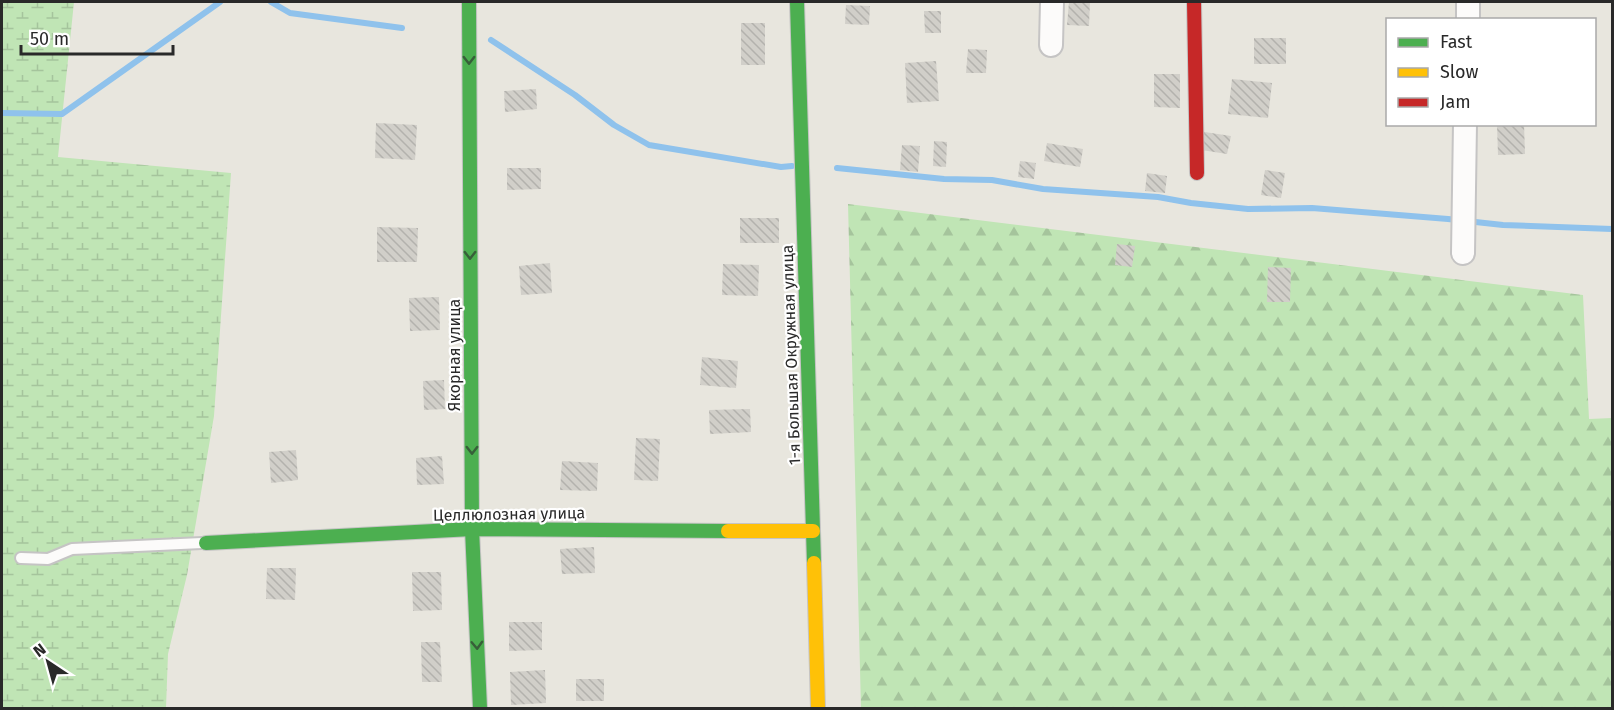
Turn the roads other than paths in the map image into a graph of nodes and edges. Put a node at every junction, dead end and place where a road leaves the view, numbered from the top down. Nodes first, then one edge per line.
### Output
1 (468, 2) edge
2 (797, 2) edge
3 (1052, 2) edge
4 (1194, 2) edge
5 (1468, 2) edge
6 (1468, 18) edge
7 (1051, 45) dead end
8 (1466, 126) edge
9 (1197, 173) dead end
10 (1462, 253) dead end
11 (472, 529) junction
12 (813, 531) junction
13 (206, 543) joint
14 (21, 558) dead end
15 (480, 708) edge
16 (818, 708) edge

1 -> 11 street, Якорная улица
2 - 12 street, 1-я Большая Окружная улица
3 - 7 street
4 - 9 street
5 - 6 street
8 - 10 street
11 - 12 street, Целлюлозная улица
11 - 13 street, Целлюлозная улица
11 -> 15 street, Якорная улица
12 - 16 street, 1-я Большая Окружная улица
13 - 14 lane

